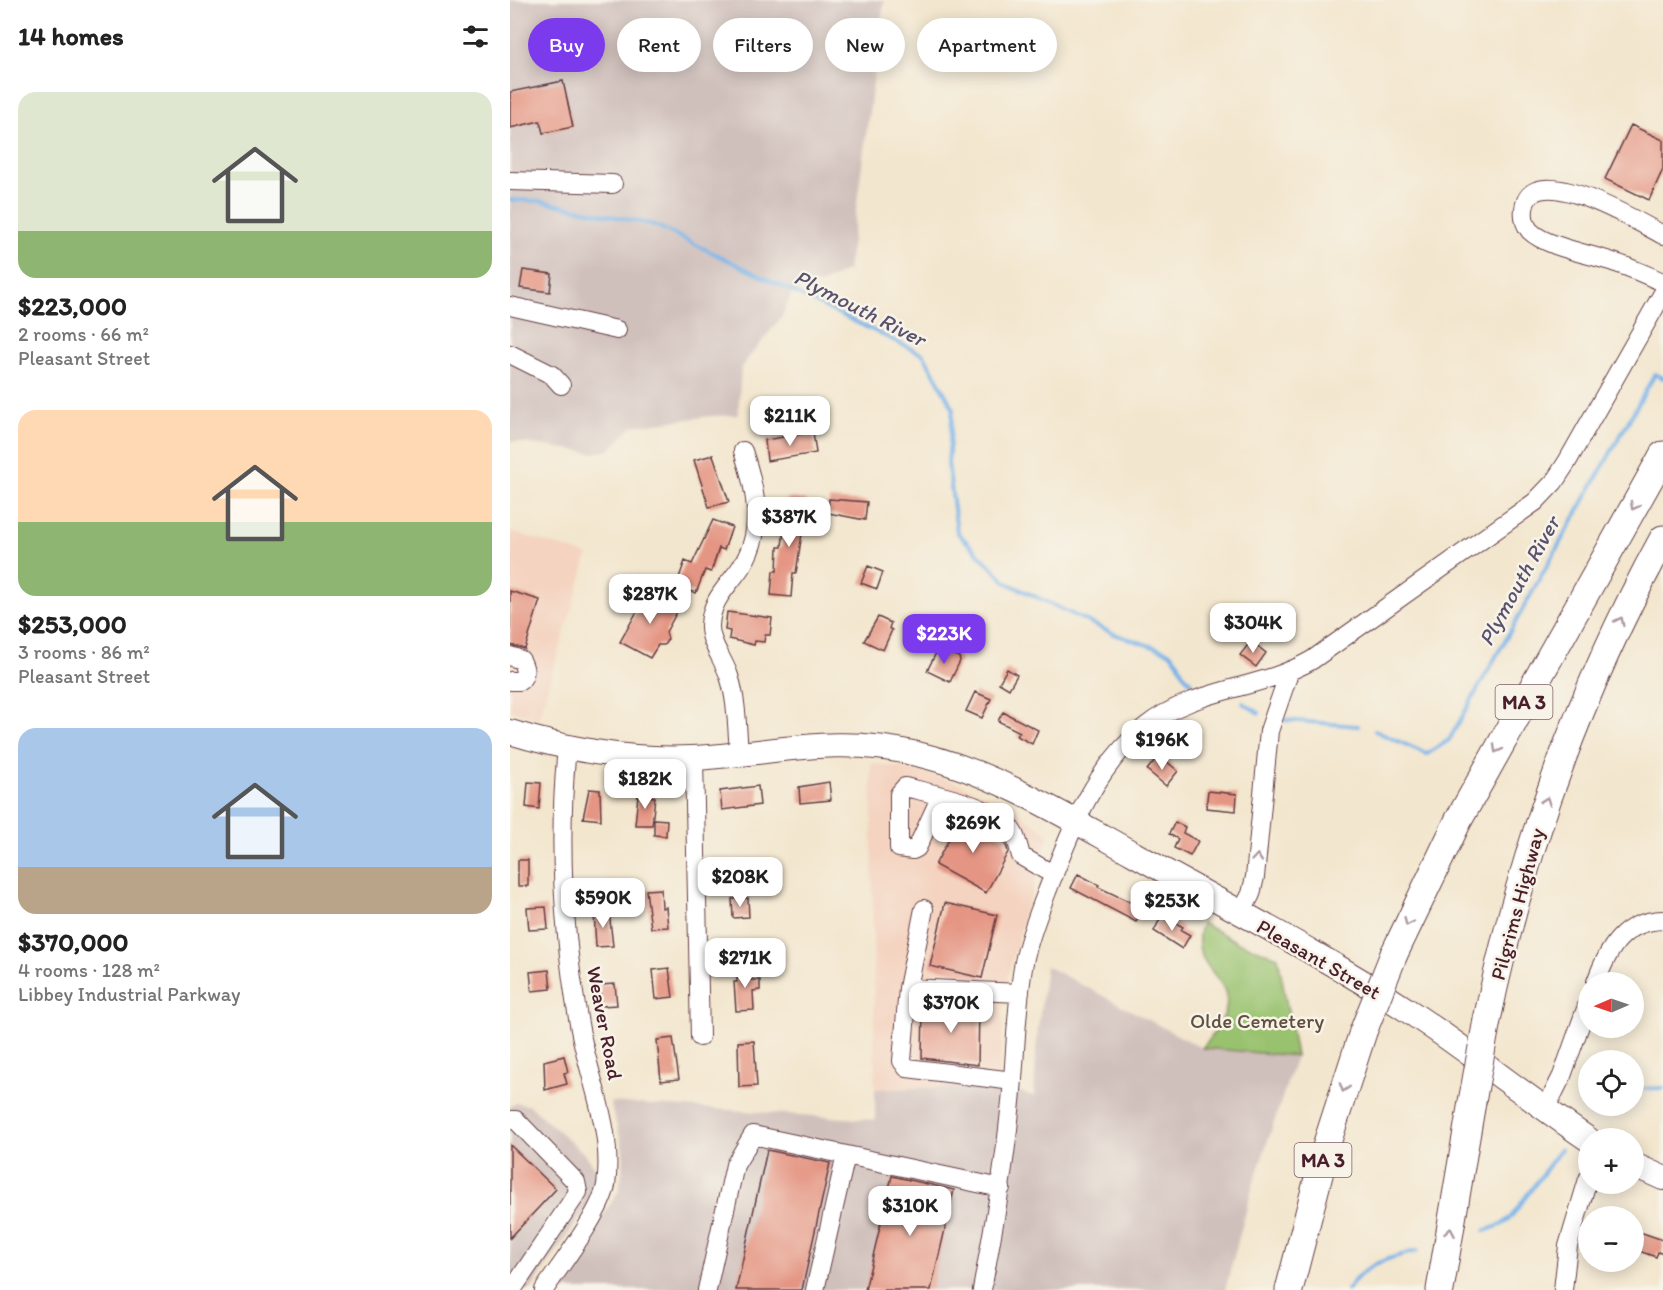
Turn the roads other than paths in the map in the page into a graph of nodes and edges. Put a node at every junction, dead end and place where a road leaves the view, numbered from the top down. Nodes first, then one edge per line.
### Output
1 (510, 181) edge
2 (613, 184) dead end
3 (1663, 235) edge
4 (1663, 282) edge
5 (1663, 293) edge
6 (510, 306) edge
7 (617, 330) dead end
8 (510, 354) edge
9 (561, 385) dead end
10 (743, 451) dead end
11 (1663, 455) edge
12 (1663, 539) edge
13 (510, 656) edge
14 (1289, 673) junction
15 (510, 681) edge
16 (510, 732) edge
17 (567, 747) junction
18 (739, 753) junction
19 (694, 758) junction
20 (940, 796) dead end
21 (1075, 821) junction
22 (1053, 875) junction
23 (924, 909) dead end
24 (1241, 913) junction
25 (1663, 920) edge
26 (1599, 972) edge
27 (909, 988) junction
28 (1020, 993) junction
29 (1578, 1031) edge
30 (700, 1037) dead end
31 (1013, 1081) junction
32 (1546, 1108) junction
33 (510, 1120) edge
34 (1578, 1132) edge
35 (846, 1155) junction
36 (1644, 1169) edge
37 (1663, 1178) edge
38 (1001, 1188) junction
39 (1584, 1194) edge
40 (512, 1290) edge
41 (544, 1290) edge
42 (707, 1290) edge
43 (816, 1290) edge
44 (982, 1290) edge
45 (1289, 1290) edge
46 (1440, 1290) edge
47 (1563, 1290) edge

1 - 2 street
3 - 4 street
5 - 14 street
6 - 7 street
8 - 9 street
10 - 18 street
11 -> 45 highway, MA 3, bridge
46 -> 12 highway, Pilgrims Highway / MA 3, bridge
13 - 15 street
14 - 21 street
24 -> 14 street
16 - 17 main road, Pleasant Street
17 - 19 main road, Pleasant Street
17 - 41 street, Weaver Road
18 - 19 main road, Pleasant Street
18 - 21 main road, Pleasant Street
19 - 30 street
20 - 22 street
21 - 22 street
21 - 24 main road, Pleasant Street
22 - 28 street
23 - 27 street
24 - 32 main road, Pleasant Street
25 - 26 street
27 - 28 street
27 - 31 street
28 - 31 street
29 - 32 street
31 - 38 street
32 - 34 main road, Pleasant Street
33 - 40 street
35 - 38 street
35 - 42 street
35 - 43 street
36 - 37 main road
38 - 44 street
39 - 47 street

